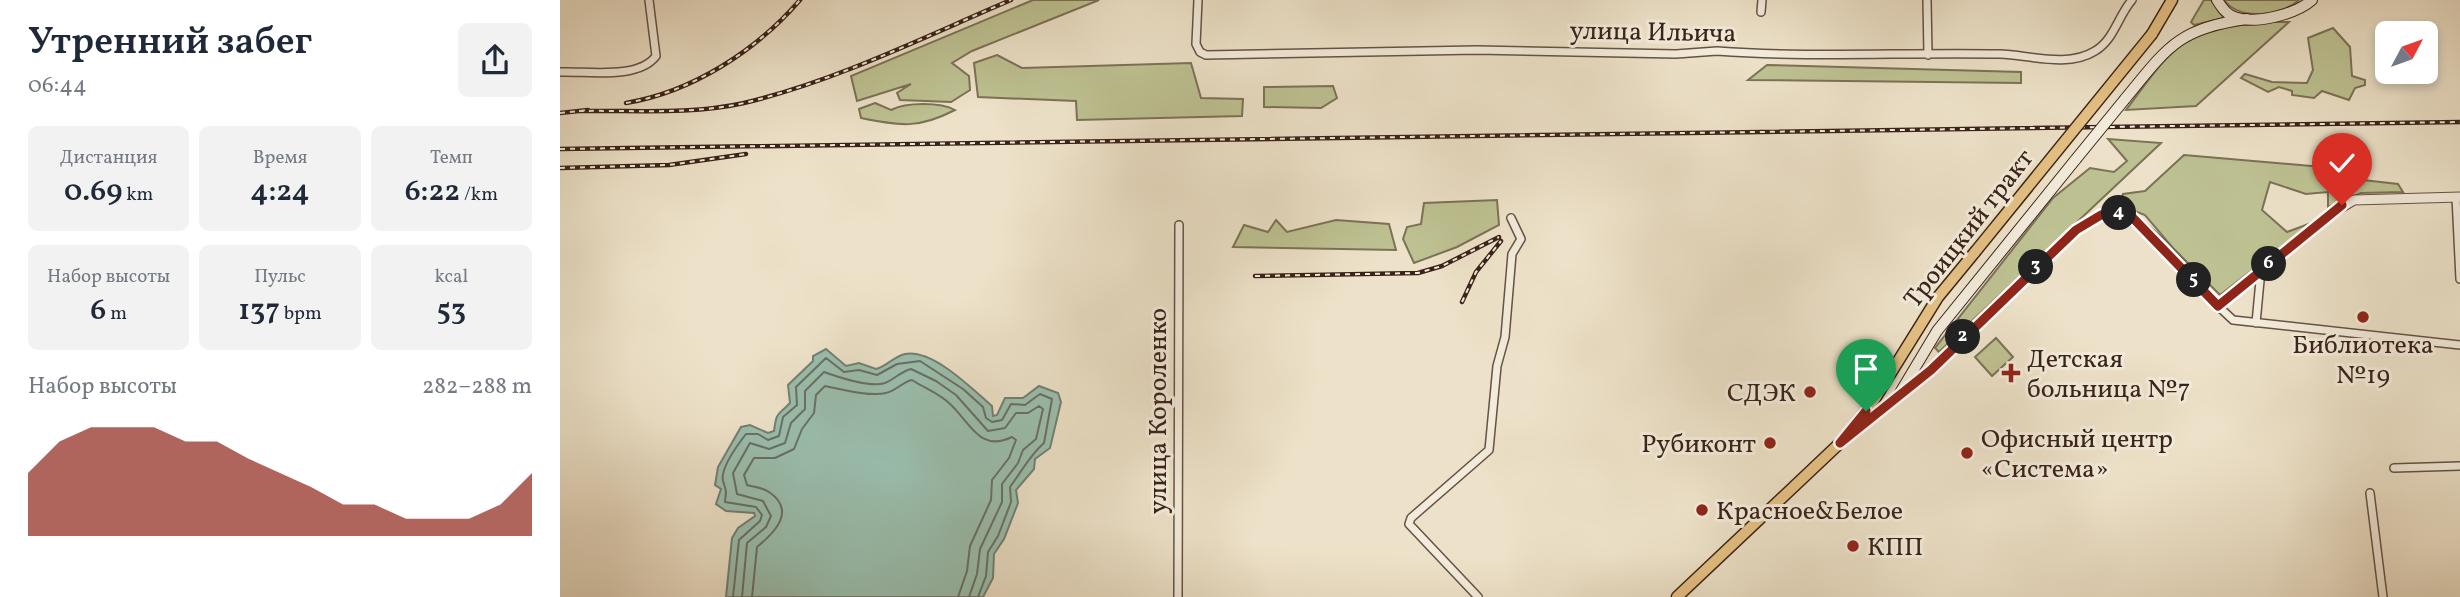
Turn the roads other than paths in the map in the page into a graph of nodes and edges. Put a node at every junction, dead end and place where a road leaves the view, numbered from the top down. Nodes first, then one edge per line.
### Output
1 (649, 0) edge
2 (1198, 0) edge
3 (1762, 0) edge
4 (1927, 0) edge
5 (2132, 0) edge
6 (2172, 0) edge
7 (2217, 0) edge
8 (2312, 0) edge
9 (1761, 12) dead end
10 (2247, 19) junction
11 (1928, 55) junction
12 (560, 72) edge
13 (2458, 197) edge
14 (1511, 218) dead end
15 (1179, 225) dead end
16 (2261, 270) junction
17 (2460, 279) edge
18 (2218, 306) junction
19 (2256, 323) junction
20 (2460, 345) edge
21 (1920, 359) junction
22 (1931, 370) junction
23 (1898, 396) junction
24 (1840, 443) junction
25 (2460, 466) edge
26 (2394, 468) dead end
27 (2370, 493) dead end
28 (1178, 597) edge
29 (1478, 597) edge
30 (1677, 597) edge
31 (2383, 597) edge

1 - 12 street
2 - 11 street, улица Ильича
3 - 9 street
4 - 11 street
5 - 11 street, улица Ильича
6 - 24 main road, Троицкий тракт, bridge
7 - 10 main road
8 - 10 main road
10 - 21 main road, bridge
13 - 16 street
13 - 17 street
14 - 29 street
15 - 28 street, улица Короленко
16 - 18 street
16 - 19 street
18 - 19 street
18 - 22 street
19 - 20 street
21 - 22 street
21 - 23 main road
22 - 23 street
23 - 24 main road
24 - 30 main road, Троицкий тракт
25 - 26 street
27 - 31 street

